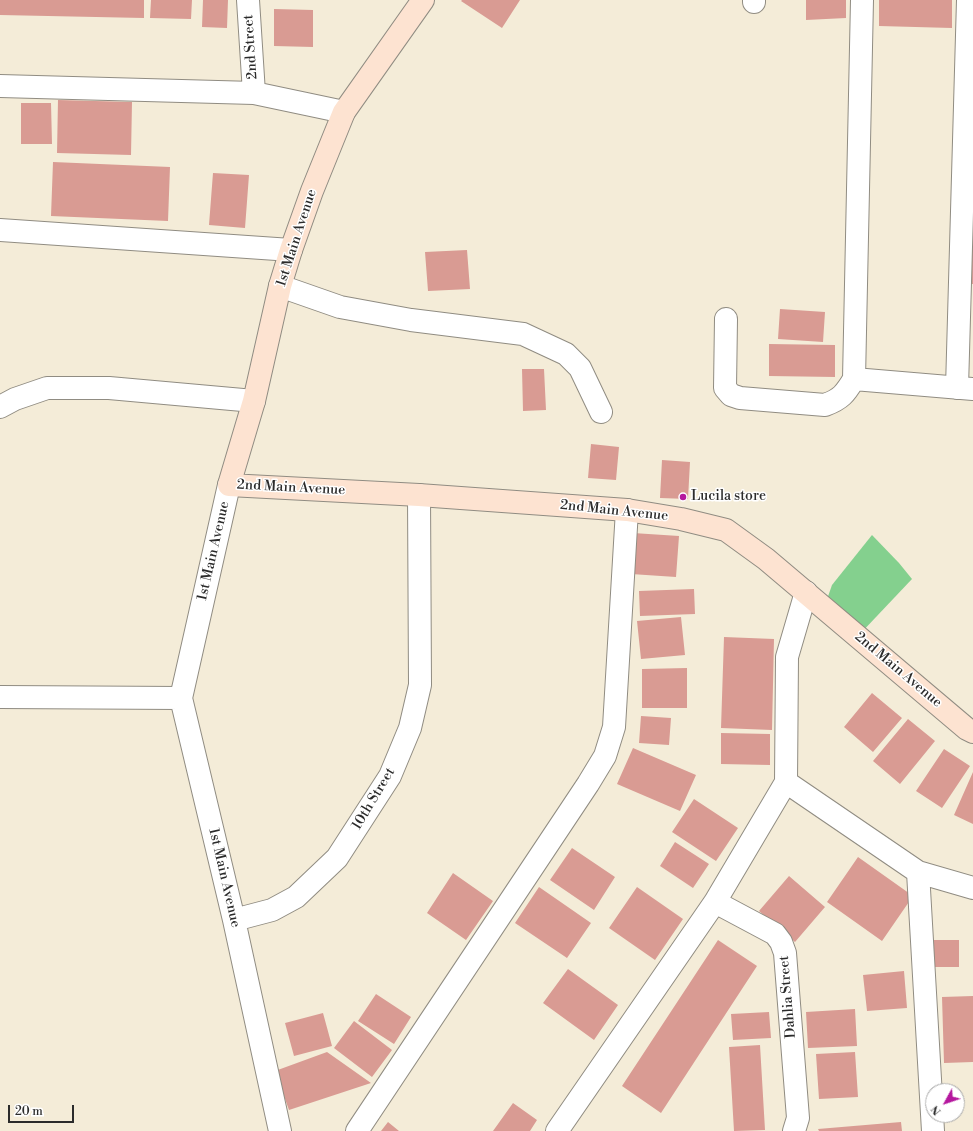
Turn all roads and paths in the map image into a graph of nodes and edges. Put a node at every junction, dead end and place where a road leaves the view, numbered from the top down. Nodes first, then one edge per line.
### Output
1 (248, 0) edge
2 (423, 0) edge
3 (862, 0) edge
4 (968, 0) edge
5 (0, 86) edge
6 (254, 93) junction
7 (344, 112) junction
8 (0, 230) edge
9 (291, 250) junction
10 (280, 286) junction
11 (726, 319) dead end
12 (854, 380) junction
13 (965, 389) edge
14 (254, 401) junction
15 (0, 407) edge
16 (601, 412) dead end
17 (229, 485) junction
18 (419, 495) junction
19 (627, 510) junction
20 (806, 592) junction
21 (0, 697) edge
22 (181, 698) junction
23 (973, 732) edge
24 (786, 782) junction
25 (918, 872) junction
26 (973, 888) edge
27 (714, 902) junction
28 (234, 920) junction
29 (280, 1131) edge
30 (357, 1131) edge
31 (557, 1131) edge
32 (794, 1131) edge
33 (933, 1131) edge

1 - 6 street, 2nd Street
2 - 7 street, 1st Main Avenue
3 - 12 street
4 - 13 street
5 - 6 street
6 - 7 street
7 - 9 street, 1st Main Avenue
8 - 9 street
9 - 10 street, 1st Main Avenue
10 - 14 street, 1st Main Avenue
10 - 16 street
11 - 12 street
12 - 13 street
14 - 15 street
14 - 17 street, 1st Main Avenue
17 - 18 street, 2nd Main Avenue
17 - 22 street, 1st Main Avenue
18 - 19 street, 2nd Main Avenue
18 - 28 street, 10th Street
19 - 20 street, 2nd Main Avenue
19 - 30 street
20 - 23 street, 2nd Main Avenue
20 - 24 street
21 - 22 street
22 - 28 street, 1st Main Avenue
24 - 25 street
24 - 27 street
25 - 26 street
25 - 33 street
27 - 31 street
27 - 32 street, Dahlia Street
28 - 29 street, 1st Main Avenue

